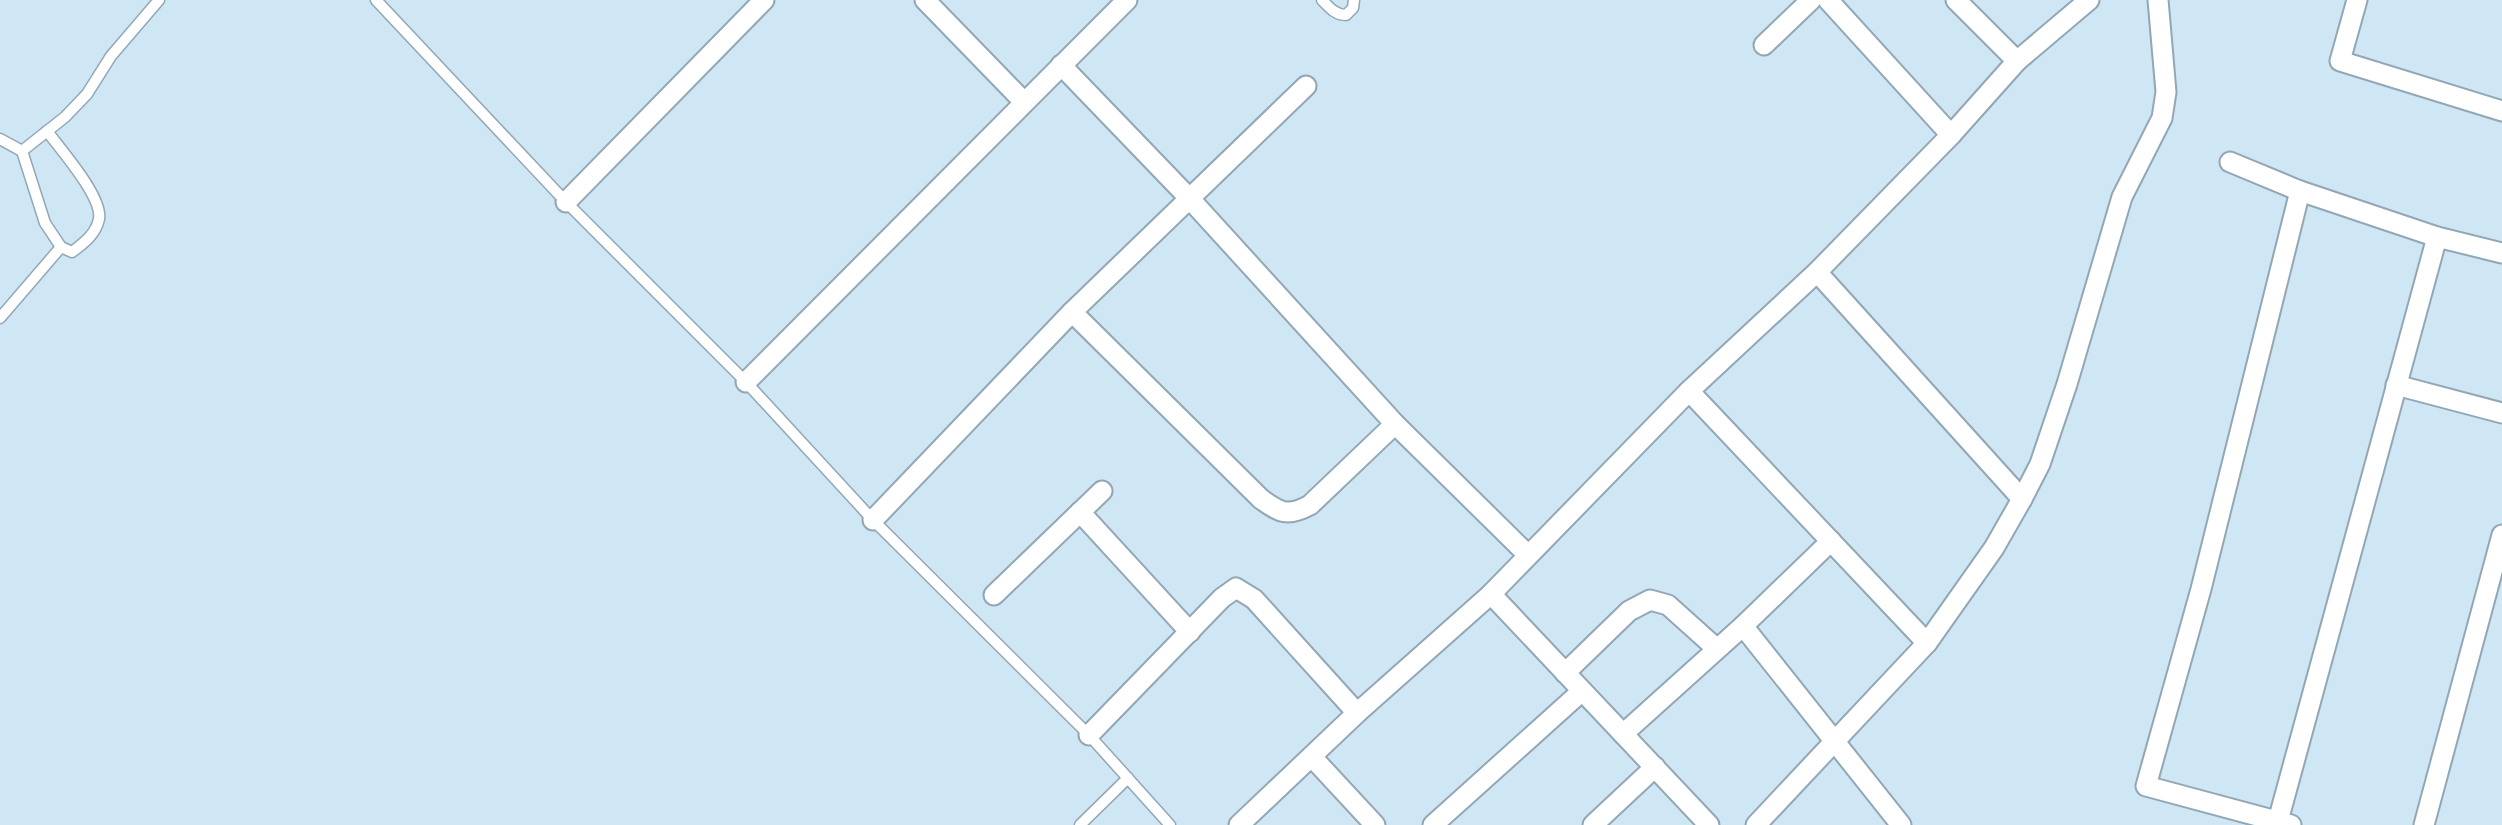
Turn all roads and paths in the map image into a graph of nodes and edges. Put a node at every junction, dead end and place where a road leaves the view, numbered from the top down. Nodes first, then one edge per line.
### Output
1 (159, 0) edge
2 (376, 0) edge
3 (764, 0) edge
4 (925, 0) edge
5 (1127, 0) edge
6 (1322, 0) edge
7 (1354, 0) edge
8 (1811, 0) edge
9 (1828, 0) edge
10 (1956, 0) edge
11 (2089, 0) edge
12 (2158, 0) edge
13 (2357, 0) edge
14 (1764, 45) dead end
15 (2017, 61) junction
16 (1061, 65) junction
17 (1306, 86) dead end
18 (1024, 102) junction
19 (2502, 111) edge
20 (47, 131) junction
21 (1951, 135) junction
22 (0, 139) edge
23 (22, 151) junction
24 (2230, 162) dead end
25 (2300, 191) junction
26 (1190, 199) junction
27 (566, 202) junction
28 (2437, 237) junction
29 (61, 247) junction
30 (2502, 253) edge
31 (1817, 271) junction
32 (1072, 312) junction
33 (0, 317) edge
34 (746, 382) junction
35 (2396, 385) junction
36 (1689, 391) junction
37 (2502, 412) edge
38 (1395, 424) junction
39 (1102, 491) dead end
40 (2022, 499) junction
41 (1080, 512) junction
42 (873, 520) junction
43 (2502, 535) edge
44 (1830, 541) junction
45 (1528, 555) junction
46 (1491, 594) junction
47 (995, 595) dead end
48 (1743, 626) junction
49 (1189, 632) junction
50 (1927, 643) junction
51 (1717, 649) junction
52 (1565, 673) junction
53 (1582, 691) junction
54 (1357, 713) junction
55 (1623, 734) junction
56 (1089, 735) junction
57 (1835, 742) junction
58 (1312, 757) junction
59 (1655, 768) junction
60 (1128, 778) junction
61 (2285, 823) edge
62 (1080, 825) edge
63 (1170, 825) edge
64 (1239, 825) edge
65 (1375, 825) edge
66 (1433, 825) edge
67 (1593, 825) edge
68 (1709, 825) edge
69 (1756, 825) edge
70 (1901, 825) edge
71 (2424, 825) edge

1 - 20 lane
2 - 27 lane
3 - 27 street
4 - 18 street
5 - 16 street
6 - 7 lane
8 - 14 street
9 - 21 street
10 - 15 street
11 - 15 street
12 - 40 street
13 - 19 street
15 - 21 street
16 - 18 street
16 - 26 street
17 - 26 street
18 - 34 street
20 - 23 lane
20 - 29 lane
21 - 31 street
22 - 23 lane
23 - 29 lane
24 - 25 street
25 - 28 street
25 - 61 street
26 - 32 street
26 - 38 street
27 - 34 lane
28 - 30 street
28 - 35 street
29 - 33 lane
31 - 36 street
31 - 40 street
32 - 38 street
32 - 42 street
34 - 42 lane
35 - 37 street
35 - 61 street
36 - 44 street
36 - 45 street
38 - 45 street
39 - 41 street
40 - 50 street
41 - 47 street
41 - 49 street
42 - 56 lane
43 - 71 street
44 - 48 street
44 - 50 street
45 - 46 street
46 - 52 street
46 - 54 street
48 - 51 street
48 - 57 street
49 - 54 street
49 - 56 street
50 - 57 street
51 - 52 street
51 - 55 street
52 - 53 street
53 - 55 street
53 - 66 street
54 - 58 street
55 - 59 street
56 - 60 lane
57 - 69 street
57 - 70 street
58 - 64 street
58 - 65 street
59 - 67 street
59 - 68 street
60 - 62 lane
60 - 63 lane

